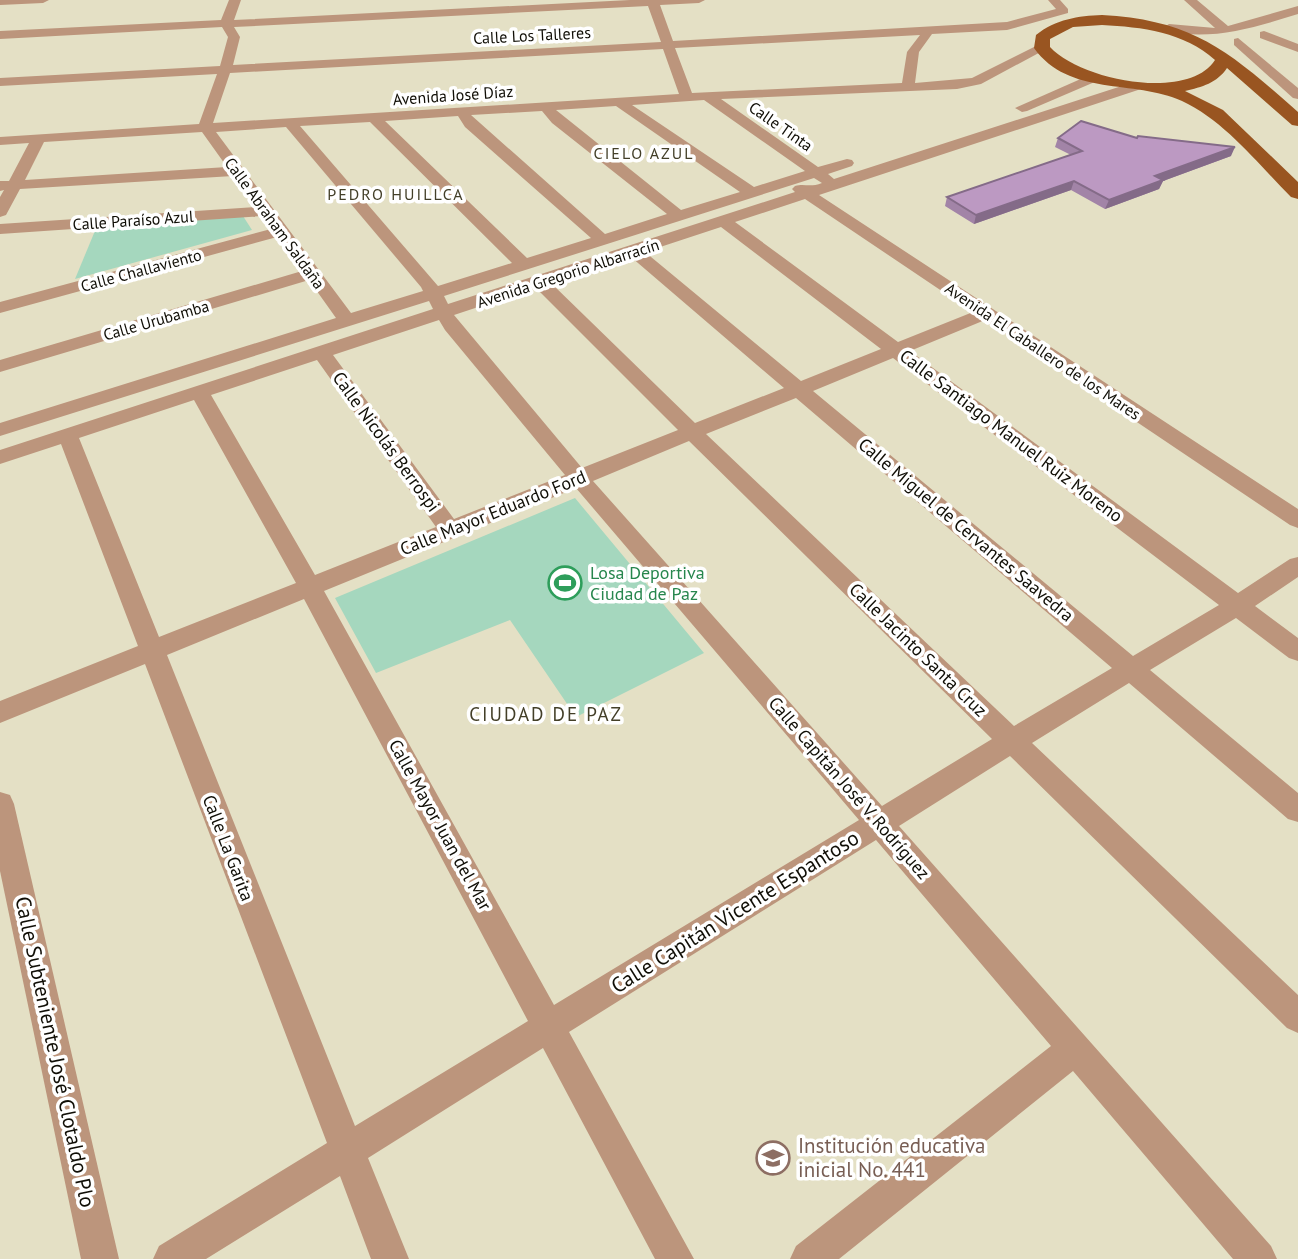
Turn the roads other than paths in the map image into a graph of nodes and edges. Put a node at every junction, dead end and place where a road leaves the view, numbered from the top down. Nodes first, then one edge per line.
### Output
1 (43, 0) edge
2 (234, 0) edge
3 (699, 0) edge
4 (1054, 0) edge
5 (1190, 0) edge
6 (652, 1) edge
7 (0, 2) edge
8 (1298, 10) edge
9 (226, 24) junction
10 (1169, 28) junction
11 (929, 30) junction
12 (1225, 30) junction
13 (1281, 32) edge
14 (0, 35) edge
15 (1298, 40) edge
16 (1238, 42) junction
17 (668, 45) junction
18 (1042, 48) junction
19 (1298, 48) edge
20 (1219, 53) junction
21 (227, 69) junction
22 (1092, 78) junction
23 (0, 82) edge
24 (908, 86) junction
25 (1136, 86) junction
26 (1161, 88) junction
27 (1298, 95) edge
28 (707, 96) junction
29 (687, 98) junction
30 (619, 102) junction
31 (545, 106) junction
32 (1022, 108) junction
33 (462, 112) junction
34 (1042, 116) junction
35 (373, 117) junction
36 (1298, 121) edge
37 (289, 122) junction
38 (971, 124) dead end
39 (205, 127) junction
40 (39, 139) junction
41 (0, 141) edge
42 (855, 160) dead end
43 (237, 171) junction
44 (817, 173) junction
45 (788, 182) junction
46 (835, 185) junction
47 (7, 186) edge
48 (752, 193) junction
49 (1298, 193) edge
50 (808, 194) junction
51 (266, 211) junction
52 (0, 212) edge
53 (679, 216) junction
54 (723, 221) junction
55 (0, 229) edge
56 (281, 231) junction
57 (602, 240) junction
58 (634, 251) junction
59 (531, 273) junction
60 (312, 274) junction
61 (440, 303) junction
62 (0, 308) edge
63 (987, 313) junction
64 (346, 319) junction
65 (895, 350) junction
66 (322, 353) junction
67 (0, 366) edge
68 (799, 389) junction
69 (200, 393) junction
70 (0, 430) edge
71 (692, 432) junction
72 (68, 435) junction
73 (0, 457) edge
74 (579, 478) junction
75 (1298, 520) edge
76 (450, 530) junction
77 (1298, 565) edge
78 (310, 587) junction
79 (1237, 606) junction
80 (151, 651) junction
81 (1298, 651) edge
82 (1132, 670) junction
83 (0, 712) edge
84 (1012, 741) junction
85 (0, 804) edge
86 (1298, 810) edge
87 (879, 822) junction
88 (1298, 1017) edge
89 (550, 1028) junction
90 (1075, 1048) junction
91 (348, 1152) junction
92 (100, 1259) edge
93 (172, 1259) edge
94 (390, 1259) edge
95 (675, 1259) edge
96 (809, 1259) edge
97 (1258, 1259) edge

1 - 7 street
2 - 9 street
3 - 6 street
4 - 11 street, Calle Los Talleres
5 - 12 street
6 - 9 street
6 - 17 street
8 - 12 street
9 - 14 street
9 - 21 street
10 - 12 street
10 - 18 main road
10 - 20 main road
11 - 17 street, Calle Los Talleres
11 - 24 street
13 - 15 street
13 - 16 street
13 - 19 street
16 - 20 street
16 - 27 street
17 - 21 street, Calle Los Talleres
17 - 29 street
18 - 22 main road
18 - 24 street, Avenida José Díaz
20 - 26 main road
20 - 36 main road
21 - 23 street, Calle Los Talleres
21 - 39 street
22 - 25 main road
22 - 32 street
24 - 28 street, Avenida José Díaz
25 - 26 main road
25 - 34 street, Avenida Gregorio Albarracín
26 - 49 main road
28 - 29 street, Avenida José Díaz
28 - 44 street, Calle Tinta
29 - 30 street, Avenida José Díaz
30 - 31 street, Avenida José Díaz
30 - 48 street
31 - 33 street, Avenida José Díaz
31 - 53 street
32 - 34 street
32 - 38 street
33 - 35 street, Avenida José Díaz
33 - 57 street
34 - 46 street, Avenida Gregorio Albarracín
35 - 37 street, Avenida José Díaz
35 - 59 street, Calle Jacinto Santa Cruz
37 - 39 street, Avenida José Díaz
37 - 61 street, Calle Capitán José V. Rodríguez
39 - 40 street, Avenida José Díaz
39 - 43 street, Calle Abraham Saldaña
40 - 41 street, Avenida José Díaz
40 - 47 street
42 - 44 street, Avenida Gregorio Albarracín
43 - 47 street
43 - 51 street, Calle Abraham Saldaña
44 - 45 street, Avenida Gregorio Albarracín
44 - 46 street, Calle Tinta
45 - 48 street, Avenida Gregorio Albarracín
45 - 50 street, Avenida El Caballero de los Mares
46 - 50 street, Avenida Gregorio Albarracín
47 - 52 street
48 - 53 street, Avenida Gregorio Albarracín
50 - 54 street, Avenida Gregorio Albarracín
50 - 63 street, Avenida El Caballero de los Mares
51 - 55 street, Calle Paraíso Azul
51 - 56 street, Calle Abraham Saldaña
53 - 57 street, Avenida Gregorio Albarracín
54 - 58 street, Avenida Gregorio Albarracín
54 - 65 street, Calle Santiago Manuel Ruiz Moreno
56 - 60 street, Calle Abraham Saldaña
56 - 62 street, Calle Challaviento
57 - 59 street, Avenida Gregorio Albarracín
58 - 59 street, Avenida Gregorio Albarracín
58 - 68 street, Calle Miguel de Cervantes Saavedra
59 - 61 street, Avenida Gregorio Albarracín
59 - 61 street, Avenida Gregorio Albarracín
59 - 71 street, Calle Jacinto Santa Cruz
60 - 64 street, Calle Abraham Saldaña
60 - 67 street, Calle Urubamba
61 - 64 street, Avenida Gregorio Albarracín
61 - 66 street, Avenida Gregorio Albarracín
61 - 74 street, Calle Capitán José V. Rodríguez
63 - 65 street, Calle Mayor Eduardo Ford
63 - 75 street, Avenida El Caballero de los Mares
64 - 70 street, Avenida Gregorio Albarracín
65 - 68 street, Calle Mayor Eduardo Ford
65 - 79 street, Calle Santiago Manuel Ruiz Moreno
66 - 69 street, Avenida Gregorio Albarracín
66 - 76 street, Calle Nicolás Berrospi
68 - 71 street, Calle Mayor Eduardo Ford
68 - 82 street, Calle Miguel de Cervantes Saavedra
69 - 72 street, Avenida Gregorio Albarracín
69 - 78 street, Calle Mayor Juan del Mar
71 - 74 street, Calle Mayor Eduardo Ford
71 - 84 street, Calle Jacinto Santa Cruz
72 - 73 street, Avenida Gregorio Albarracín
72 - 80 street, Calle La Garita
74 - 76 street, Calle Mayor Eduardo Ford
74 - 87 street, Calle Capitán José V. Rodríguez
76 - 78 street, Calle Mayor Eduardo Ford
77 - 79 street, Calle Capitán Vicente Espantoso
78 - 80 street, Calle Mayor Eduardo Ford
78 - 89 street, Calle Mayor Juan del Mar
79 - 81 street, Calle Santiago Manuel Ruiz Moreno
79 - 82 street, Calle Capitán Vicente Espantoso
80 - 83 street, Calle Mayor Eduardo Ford
80 - 91 street, Calle La Garita
82 - 84 street, Calle Capitán Vicente Espantoso
82 - 86 street, Calle Miguel de Cervantes Saavedra
84 - 87 street, Calle Capitán Vicente Espantoso
84 - 88 street, Calle Jacinto Santa Cruz
85 - 92 street, Calle Subteniente José Clotaldo Plo
87 - 89 street, Calle Capitán Vicente Espantoso
87 - 90 street, Calle Capitán José V. Rodríguez
89 - 91 street, Calle Capitán Vicente Espantoso
89 - 95 street, Calle Mayor Juan del Mar
90 - 96 street
90 - 97 street, Calle Capitán José V. Rodríguez
91 - 93 street, Calle Capitán Vicente Espantoso
91 - 94 street, Calle La Garita

